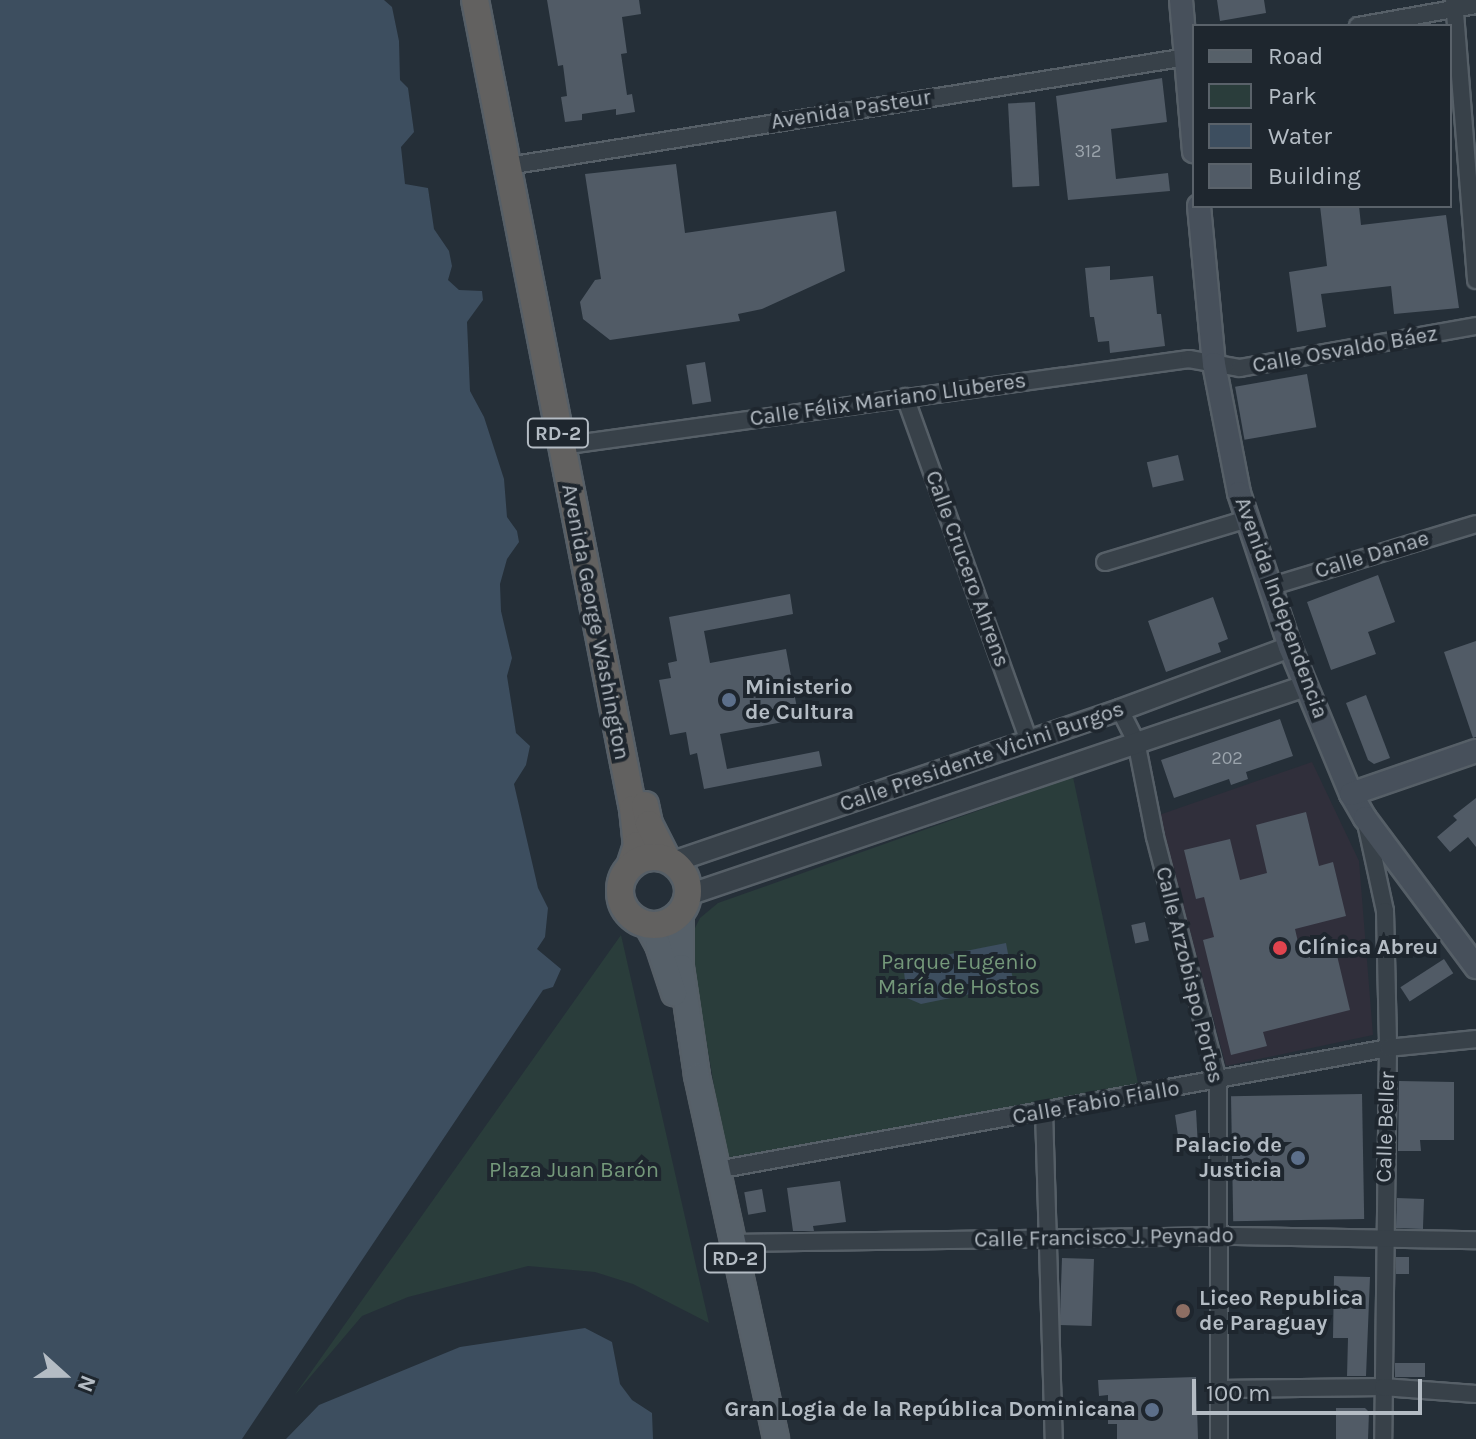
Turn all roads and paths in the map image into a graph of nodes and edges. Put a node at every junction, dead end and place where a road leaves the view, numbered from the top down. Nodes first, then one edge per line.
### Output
1 (475, 0) edge
2 (493, 0) edge
3 (1181, 0) edge
4 (1454, 4) edge
5 (1476, 5) edge
6 (1367, 24) edge
7 (1190, 56) edge
8 (1192, 104) edge
9 (515, 164) junction
10 (1199, 208) edge
11 (1476, 280) edge
12 (1476, 326) edge
13 (1214, 364) junction
14 (905, 397) junction
15 (567, 445) junction
16 (1247, 519) junction
17 (1476, 524) edge
18 (1105, 562) dead end
19 (1269, 587) junction
20 (1290, 647) junction
21 (1305, 686) junction
22 (1120, 710) junction
23 (1136, 741) junction
24 (1029, 742) junction
25 (1476, 751) edge
26 (1351, 794) junction
27 (1365, 818) junction
28 (670, 861) junction
29 (630, 866) junction
30 (684, 903) junction
31 (647, 925) junction
32 (1476, 967) edge
33 (1476, 1039) edge
34 (1388, 1048) junction
35 (697, 1076) junction
36 (1218, 1081) junction
37 (1044, 1111) junction
38 (717, 1170) junction
39 (1217, 1236) junction
40 (1048, 1238) junction
41 (1383, 1240) junction
42 (1476, 1240) edge
43 (732, 1243) junction
44 (1383, 1387) junction
45 (1219, 1389) junction
46 (1476, 1394) edge
47 (776, 1439) edge
48 (1054, 1439) edge
49 (1219, 1439) edge
50 (1383, 1439) edge

1 - 9 highway, Avenida George Washington / RD-2
2 - 9 highway, Avenida George Washington / RD-2
3 - 7 main road
4 - 5 street
4 - 6 street
4 - 11 street
7 - 8 main road
7 - 9 street, Avenida Pasteur
9 - 15 highway, Avenida George Washington / RD-2
10 - 13 main road, Avenida Independencia
12 - 13 street, Calle Osvaldo Báez
13 - 14 street, Calle Félix Mariano Lluberes
13 - 16 main road, Avenida Independencia
14 - 15 street, Calle Félix Mariano Lluberes
14 - 24 street, Calle Crucero Ahrens
15 - 28 highway, Avenida George Washington / RD-2
15 - 29 highway, Avenida George Washington / RD-2
16 - 18 street
16 - 19 main road, Avenida Independencia
17 - 19 street, Calle Danae
19 - 20 main road, Avenida Independencia
20 - 21 main road, Avenida Independencia
20 - 22 street, Calle Presidente Vicini Burgos
21 - 23 street, Calle Presidente Vicini Burgos
21 - 26 main road, Avenida Independencia
22 - 23 street, Calle Arzobispo Portes
22 - 24 street, Calle Presidente Vicini Burgos
23 - 30 street, Calle Presidente Vicini Burgos
23 - 36 street, Calle Arzobispo Portes
24 - 28 street, Calle Presidente Vicini Burgos
25 - 26 main road
26 - 27 main road, Avenida Independencia
27 - 32 main road, Avenida Independencia
27 - 34 street, Calle Beller
28 - 29 highway
28 - 30 highway, RD-2
29 - 31 highway, RD-2
30 - 31 highway
30 - 35 main road, RD-2
31 - 35 main road, RD-2
33 - 34 street, Calle Fabio Fiallo
34 - 36 street, Calle Fabio Fiallo
34 - 41 street, Calle Beller
35 - 38 main road, RD-2
36 - 37 street, Calle Fabio Fiallo
36 - 39 street, Calle Arzobispo Portes
37 - 38 street, Calle Fabio Fiallo
37 - 40 street
38 - 43 main road, RD-2
39 - 40 street, Calle Francisco J. Peynado
39 - 41 street, Calle Francisco J. Peynado
39 - 45 street, Calle Arzobispo Portes
40 - 43 street, Calle Francisco J. Peynado
40 - 48 street
41 - 42 street, Calle Francisco J. Peynado
41 - 44 street, Calle Beller
43 - 47 main road, RD-2
44 - 45 street
44 - 46 street
44 - 50 street, Calle Beller
45 - 49 street, Calle Arzobispo Portes

